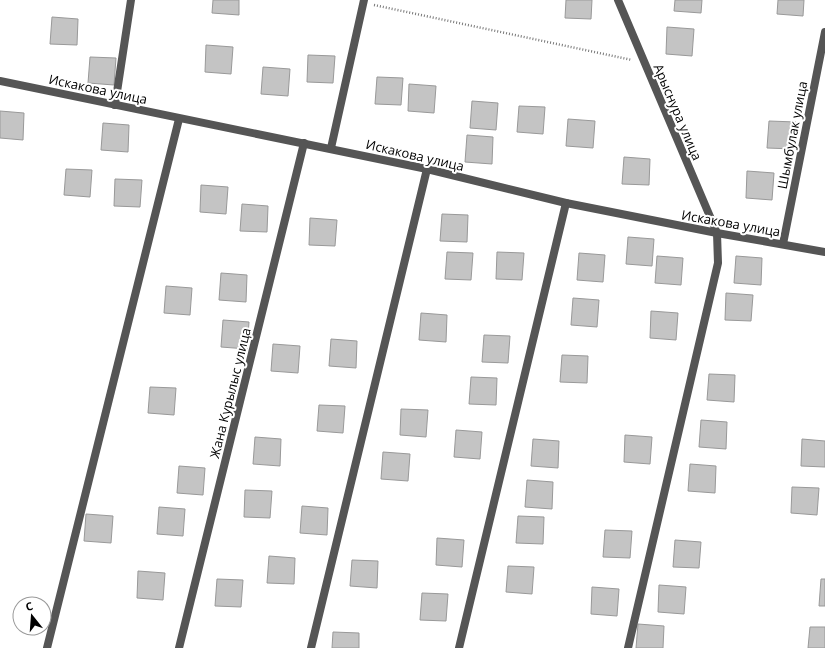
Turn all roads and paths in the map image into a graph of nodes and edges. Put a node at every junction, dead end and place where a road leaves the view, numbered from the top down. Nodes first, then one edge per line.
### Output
1 (131, 0) edge
2 (618, 0) edge
3 (364, 1) edge
4 (825, 32) edge
5 (645, 63) junction
6 (0, 81) edge
7 (115, 105) junction
8 (179, 119) junction
9 (304, 143) junction
10 (331, 148) junction
11 (427, 169) junction
12 (566, 203) junction
13 (717, 233) junction
14 (783, 244) junction
15 (825, 252) edge
16 (47, 648) edge
17 (179, 648) edge
18 (311, 648) edge
19 (459, 648) edge
20 (628, 648) edge

1 - 7 street
2 - 5 street, Арыснура улица
3 - 5 path
3 - 10 street
4 - 14 street, Шымбулак улица
5 - 13 street, Арыснура улица
6 - 7 street, Искакова улица
7 - 8 street, Искакова улица
8 - 9 street, Искакова улица
8 - 16 street
9 - 10 street, Искакова улица
9 - 17 street, Жана Курылыс улица
10 - 11 street, Искакова улица
11 - 12 street, Искакова улица
11 - 18 street
12 - 13 street, Искакова улица
12 - 19 street
13 - 14 street, Искакова улица
13 - 20 street
14 - 15 street, Искакова улица

